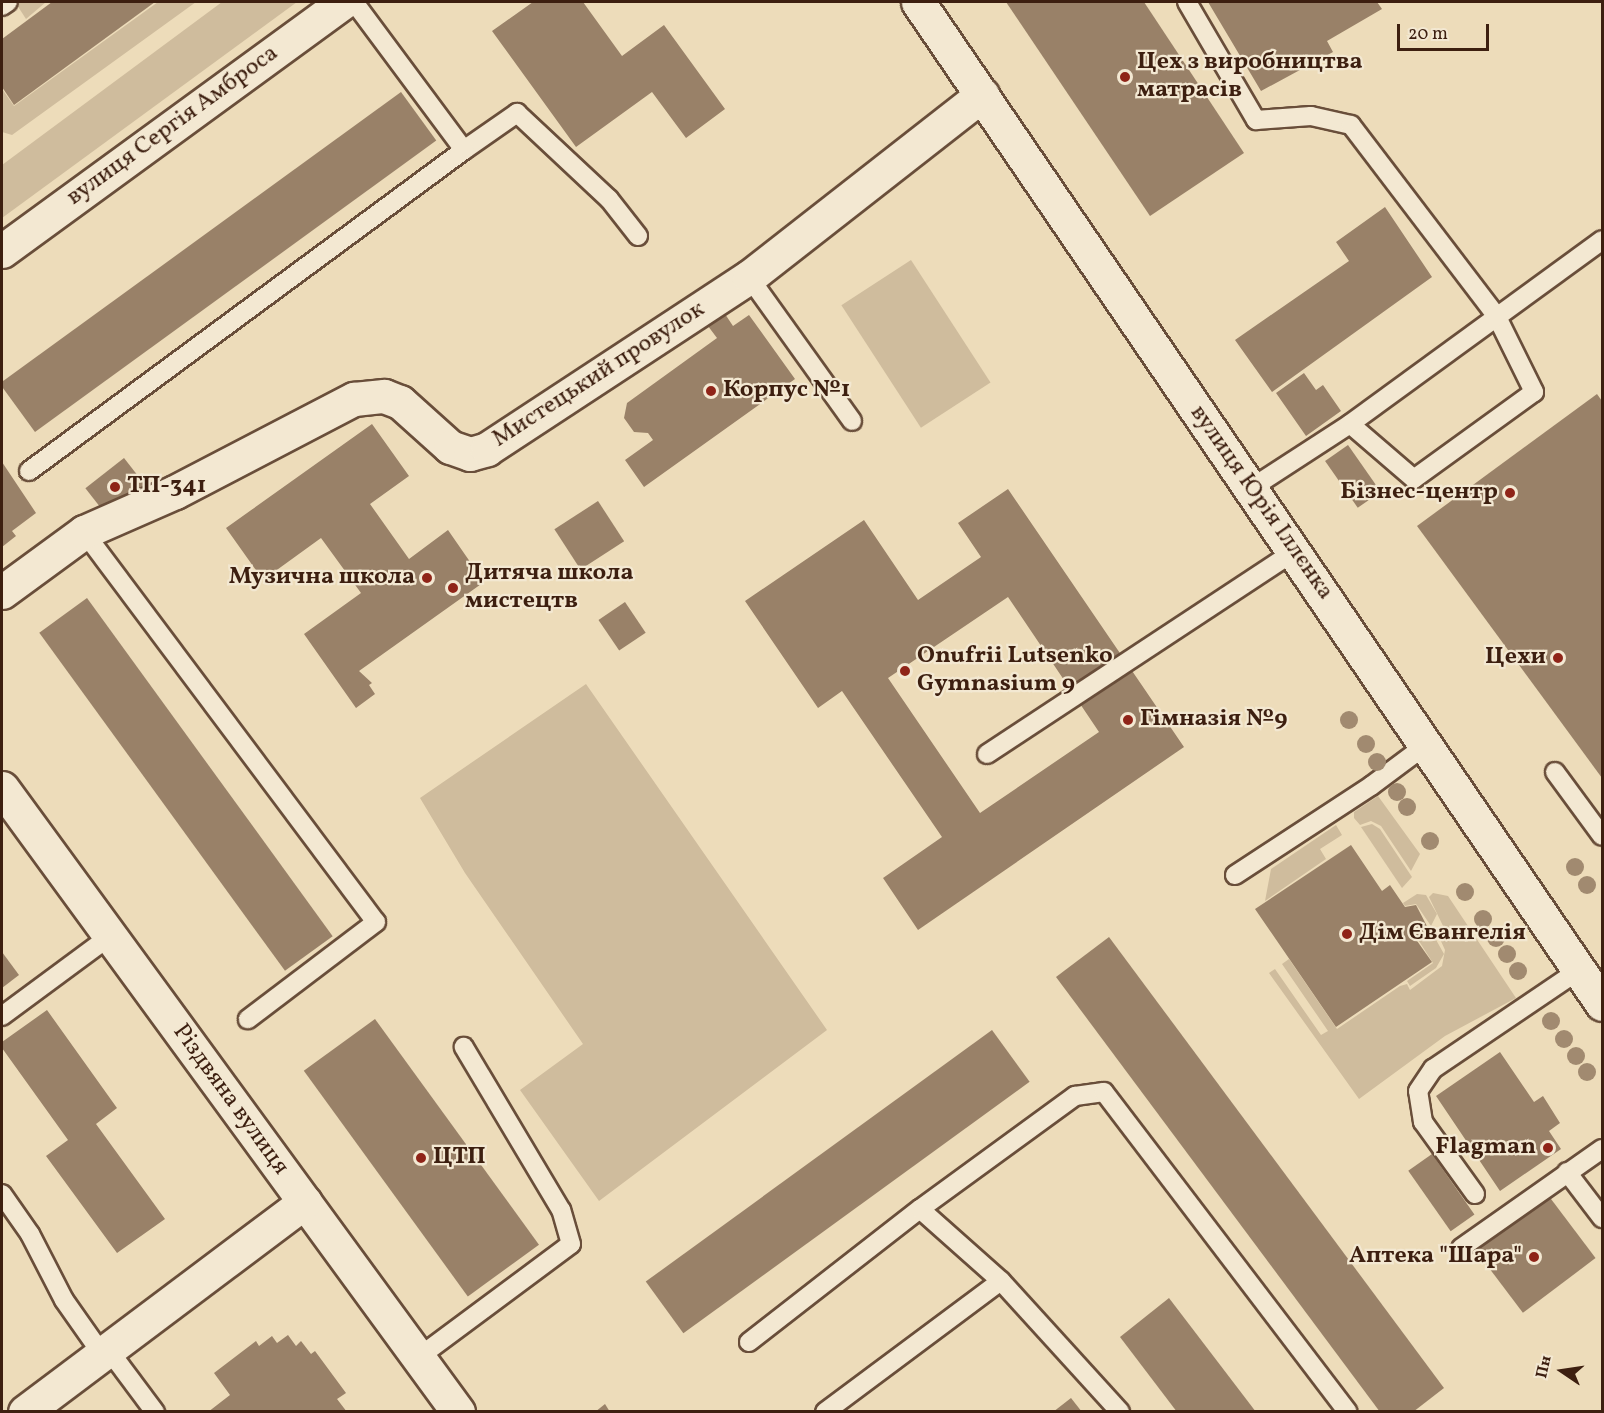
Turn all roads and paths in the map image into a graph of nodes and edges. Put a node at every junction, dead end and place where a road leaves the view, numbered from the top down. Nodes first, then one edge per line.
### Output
1 (8, 2) edge
2 (344, 2) edge
3 (354, 2) edge
4 (918, 2) edge
5 (1187, 2) edge
6 (2, 6) edge
7 (982, 95) junction
8 (464, 150) junction
9 (638, 236) dead end
10 (1602, 240) edge
11 (2, 251) edge
12 (749, 277) junction
13 (1496, 315) junction
14 (852, 421) dead end
15 (1350, 424) junction
16 (29, 471) dead end
17 (1250, 489) junction
18 (84, 532) junction
19 (1295, 551) junction
20 (2, 592) edge
21 (1426, 745) junction
22 (987, 754) dead end
23 (1556, 772) dead end
24 (2, 788) edge
25 (1602, 836) edge
26 (1236, 874) dead end
27 (110, 936) junction
28 (1579, 970) junction
29 (1602, 1005) edge
30 (2, 1016) edge
31 (248, 1019) dead end
32 (464, 1047) dead end
33 (1602, 1149) edge
34 (1567, 1172) junction
35 (2, 1194) edge
36 (1475, 1194) dead end
37 (305, 1202) junction
38 (920, 1209) junction
39 (1602, 1218) edge
40 (1461, 1248) dead end
41 (1001, 1281) junction
42 (749, 1342) dead end
43 (105, 1351) junction
44 (419, 1357) junction
45 (25, 1412) edge
46 (155, 1412) edge
47 (458, 1412) edge
48 (825, 1412) edge
49 (1120, 1412) edge
50 (1348, 1412) edge

1 - 6 lane
2 - 11 street, вулиця Сергія Амброса
3 - 8 lane
4 - 7 street, вулиця Юрія Іллєнка
5 - 13 lane
7 - 12 street, Мистецький провулок
7 - 17 street, вулиця Юрія Іллєнка
8 - 9 lane
8 - 16 lane
10 - 13 lane
12 - 14 lane
12 - 18 street, Мистецький провулок
13 - 15 lane
13 - 15 lane
15 - 17 lane
17 - 19 street, вулиця Юрія Іллєнка
18 - 20 street, Мистецький провулок
18 - 31 lane
19 - 21 street, вулиця Юрія Іллєнка
19 - 22 lane
21 - 26 lane
21 - 28 street, вулиця Юрія Іллєнка
23 - 25 lane
24 - 27 street, Різдвяна вулиця
27 - 30 lane
27 - 37 street, Різдвяна вулиця
28 - 29 street, вулиця Юрія Іллєнка
28 - 36 lane
32 - 44 lane
33 - 34 lane
34 - 39 lane
34 - 40 lane
35 - 43 lane
37 - 43 street
37 - 44 street, Різдвяна вулиця
38 - 41 lane
38 - 42 lane
38 - 50 lane
41 - 48 lane
41 - 49 lane
43 - 45 street
43 - 46 lane
44 - 47 street, Різдвяна вулиця

